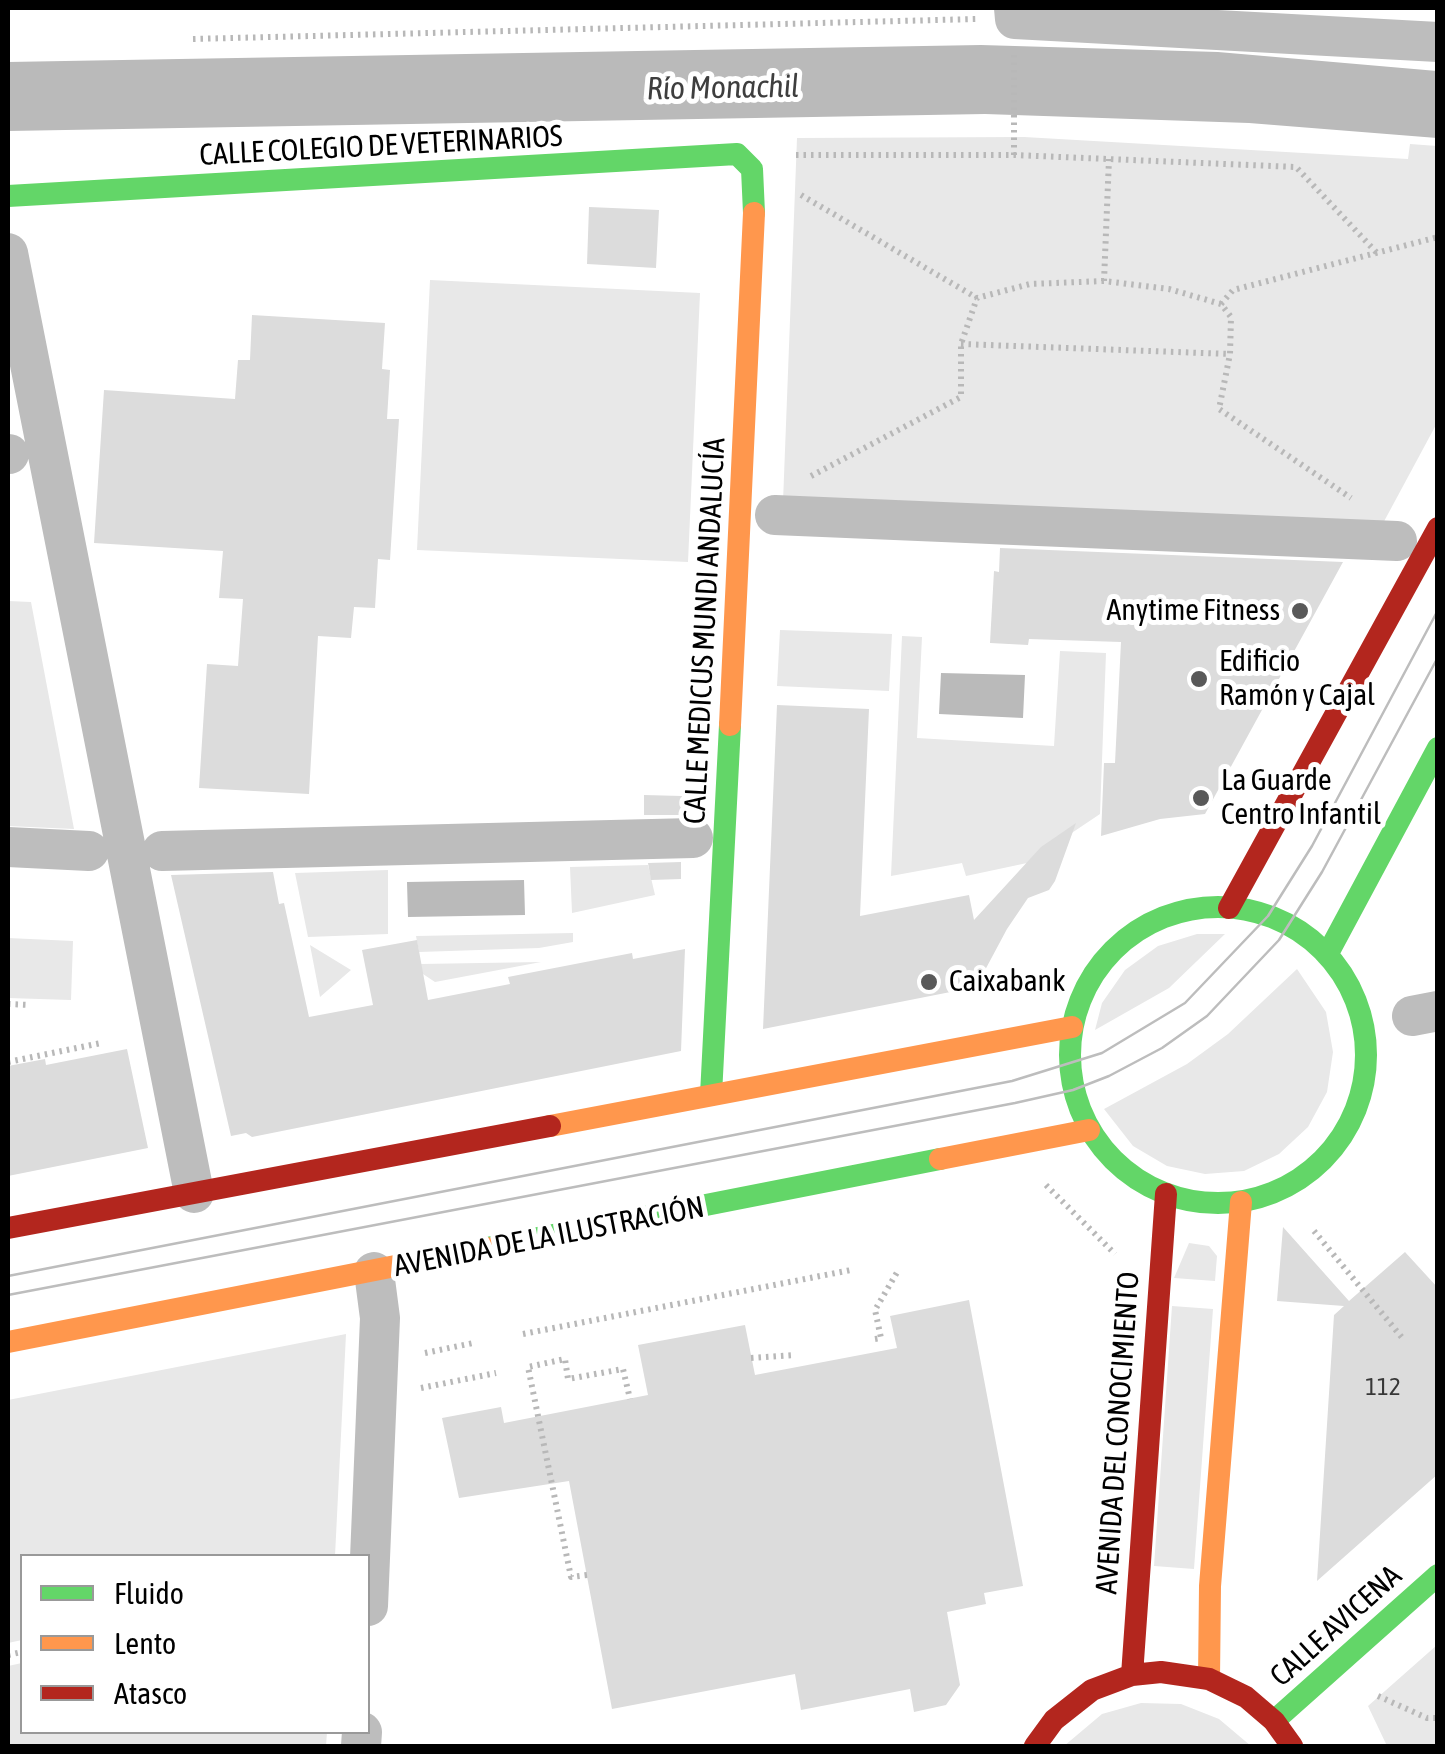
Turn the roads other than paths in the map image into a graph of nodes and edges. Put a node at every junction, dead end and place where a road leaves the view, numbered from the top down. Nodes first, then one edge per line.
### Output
1 (1014, 26) edge
2 (1438, 42) edge
3 (752, 170) joint
4 (8, 196) edge
5 (8, 253) edge
6 (758, 515) junction
7 (1438, 528) edge
8 (1396, 541) dead end
9 (1438, 748) edge
10 (693, 838) dead end
11 (8, 848) edge
12 (89, 851) dead end
13 (162, 851) dead end
14 (1229, 908) junction
15 (1328, 955) junction
16 (1072, 1027) junction
17 (711, 1095) junction
18 (1089, 1130) junction
19 (194, 1193) junction
20 (1166, 1194) junction
21 (1241, 1202) junction
22 (8, 1228) edge
23 (374, 1272) junction
24 (8, 1342) edge
25 (370, 1558) edge
26 (1438, 1576) edge
27 (1132, 1675) junction
28 (1210, 1679) junction
29 (1274, 1721) junction
30 (1035, 1746) edge
31 (1292, 1746) edge

1 - 2 street
3 - 4 main road, CALLE COLEGIO DE VETERINARIOS
3 - 6 main road, CALLE MEDICUS MUNDI ANDALUCÍA
5 - 19 street
6 - 8 street
6 - 17 main road, CALLE MEDICUS MUNDI ANDALUCÍA
7 - 14 main road
9 - 15 main road
10 - 13 street
11 - 12 street
14 - 15 main road
14 - 16 main road
15 - 21 main road
16 - 17 main road
16 - 18 main road
17 - 19 main road
18 - 20 main road
18 - 23 main road, AVENIDA DE LA ILUSTRACIÓN
19 - 22 main road
20 - 21 main road
20 - 27 main road, AVENIDA DEL CONOCIMIENTO
21 - 28 main road
23 - 24 main road, AVENIDA DE LA ILUSTRACIÓN
23 - 25 street
26 - 29 main road, CALLE AVICENA
27 - 28 main road
27 - 30 main road
28 - 29 main road
29 - 31 main road

